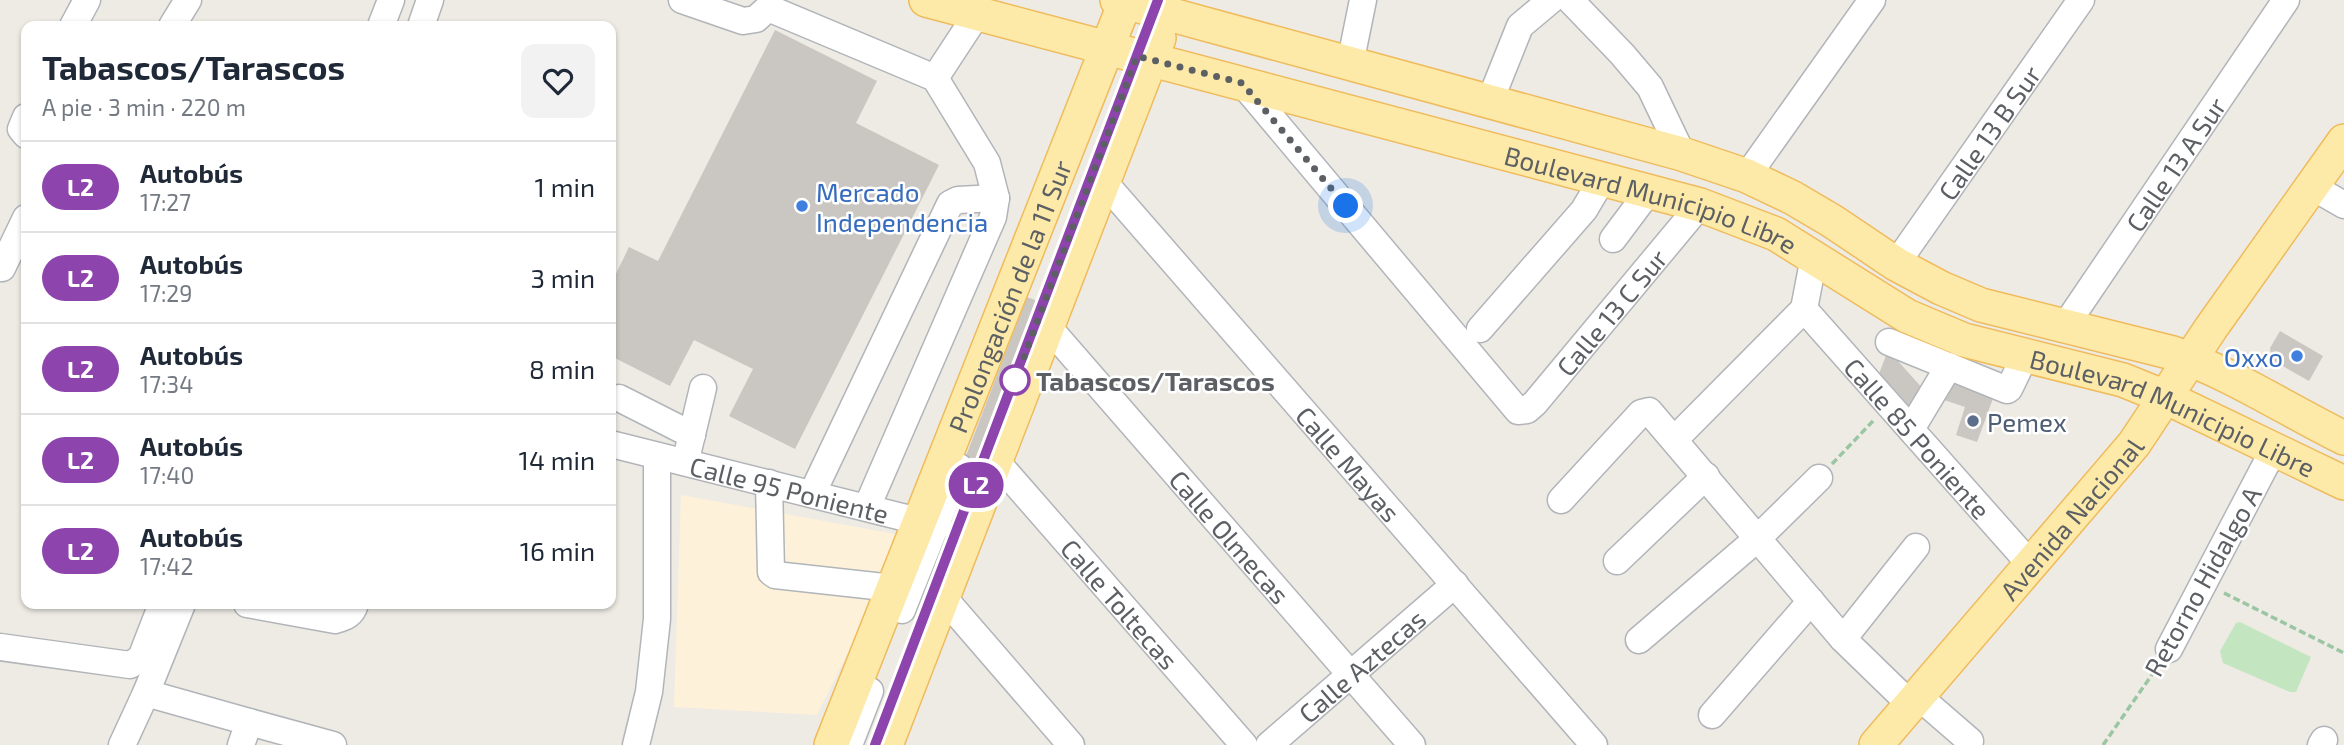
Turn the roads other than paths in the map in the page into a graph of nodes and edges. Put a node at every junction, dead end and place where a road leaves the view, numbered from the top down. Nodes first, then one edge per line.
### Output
1 (87, 0) edge
2 (188, 0) edge
3 (391, 0) edge
4 (430, 0) edge
5 (682, 0) edge
6 (926, 0) edge
7 (1363, 0) edge
8 (1551, 0) edge
9 (1570, 0) edge
10 (1872, 0) edge
11 (2081, 0) edge
12 (2286, 0) edge
13 (768, 4) edge
14 (1144, 4) edge
15 (977, 14) junction
16 (76, 21) edge
17 (175, 21) edge
18 (384, 21) edge
19 (423, 21) edge
20 (1128, 54) junction
21 (1350, 64) junction
22 (935, 78) junction
23 (1242, 83) junction
24 (1490, 102) junction
25 (2344, 141) edge
26 (1669, 150) junction
27 (1747, 176) junction
28 (1603, 178) junction
29 (1104, 182) junction
30 (2311, 186) junction
31 (1649, 191) junction
32 (996, 198) junction
33 (1700, 205) junction
34 (2344, 205) edge
35 (21, 234) edge
36 (1613, 239) dead end
37 (1814, 257) junction
38 (1896, 264) junction
39 (10, 270) edge
40 (1804, 309) junction
41 (2065, 326) junction
42 (1049, 328) junction
43 (1480, 328) dead end
44 (1898, 329) junction
45 (2025, 356) junction
46 (2190, 359) junction
47 (1949, 366) junction
48 (1868, 382) junction
49 (703, 388) dead end
50 (2165, 397) junction
51 (619, 398) dead end
52 (1910, 429) junction
53 (2343, 434) edge
54 (692, 435) junction
55 (1675, 439) junction
56 (616, 445) edge
57 (2274, 449) junction
58 (657, 456) junction
59 (996, 461) junction
60 (685, 463) junction
61 (1706, 476) junction
62 (1819, 478) road end
63 (2344, 482) edge
64 (769, 484) junction
65 (812, 494) junction
66 (1561, 500) dead end
67 (867, 507) junction
68 (946, 527) junction
69 (1758, 538) junction
70 (1916, 547) dead end
71 (1617, 561) dead end
72 (2031, 565) junction
73 (1455, 583) junction
74 (893, 588) junction
75 (943, 597) junction
76 (1811, 601) junction
77 (160, 609) edge
78 (180, 609) edge
79 (274, 609) edge
80 (354, 609) edge
81 (1843, 639) junction
82 (1639, 640) dead end
83 (0, 647) edge
84 (2169, 649) road end
85 (1350, 674) junction
86 (146, 693) junction
87 (1914, 701) junction
88 (1712, 715) dead end
89 (245, 733) edge
90 (1970, 741) dead end
91 (887, 743) edge
92 (125, 744) edge
93 (333, 745) edge
94 (636, 745) edge
95 (831, 745) edge
96 (849, 745) edge
97 (1071, 745) edge
98 (1244, 745) edge
99 (1269, 745) edge
100 (1412, 745) edge
101 (1594, 745) edge
102 (1876, 745) edge

1 - 16 street
2 - 17 street
3 - 18 street
4 - 19 street
5 - 13 street
6 - 15 main road, Boulevard Municipio Libre
7 - 21 street
8 - 24 street
9 - 26 street
10 - 27 street
11 - 38 street, Calle 13 B Sur
12 - 41 street, Calle 13 A Sur
13 - 22 street
14 - 20 main road, Prolongación de la 11 Sur
14 - 20 main road, Prolongación de la 11 Sur
14 - 21 main road, Boulevard Municipio Libre
15 - 20 main road, Boulevard Municipio Libre
15 - 22 street
20 - 23 main road, Boulevard Municipio Libre
20 - 29 main road, Prolongación de la 11 Sur
20 - 68 main road, Prolongación de la 11 Sur
21 - 24 main road, Boulevard Municipio Libre
22 - 32 street
23 - 28 main road, Boulevard Municipio Libre
23 - 33 street, Calle 13 C Sur
24 - 26 main road, Boulevard Municipio Libre
25 - 30 main road, Avenida Nacional
26 - 27 main road, Boulevard Municipio Libre
27 - 38 main road, Boulevard Municipio Libre
28 - 31 main road, Boulevard Municipio Libre
28 - 43 street
29 - 42 main road, Prolongación de la 11 Sur
29 - 73 street, Calle Mayas
30 - 34 street
30 - 46 main road, Avenida Nacional
31 - 33 main road, Boulevard Municipio Libre
31 - 36 street
32 - 65 street
32 - 67 street
33 - 37 main road, Boulevard Municipio Libre
35 - 39 street
37 - 40 street
37 - 44 main road, Boulevard Municipio Libre
38 - 41 main road, Boulevard Municipio Libre
40 - 48 street, Calle 85 Poniente
40 - 55 street
41 - 46 main road, Boulevard Municipio Libre
42 - 59 main road, Prolongación de la 11 Sur
42 - 85 street, Calle Olmecas
44 - 45 main road, Boulevard Municipio Libre
44 - 47 street
44 - 48 street
45 - 47 street
45 - 50 main road, Boulevard Municipio Libre
46 - 50 main road, Avenida Nacional
46 - 53 main road, Boulevard Municipio Libre
47 - 52 street
48 - 52 street, Calle 85 Poniente
49 - 54 street
50 - 57 main road, Boulevard Municipio Libre
50 - 72 main road, Avenida Nacional
51 - 54 street
52 - 72 street, Calle 85 Poniente
54 - 60 street
55 - 61 street
55 - 66 street
56 - 58 street, Calle 95 Poniente
57 - 63 main road, Boulevard Municipio Libre
57 - 84 street, Retorno Hidalgo A
58 - 60 street, Calle 95 Poniente
58 - 94 street
59 - 68 main road, Prolongación de la 11 Sur
59 - 98 street, Calle Toltecas
60 - 64 street, Calle 95 Poniente
61 - 69 street
61 - 71 street
62 - 69 street
64 - 65 street, Calle 95 Poniente
64 - 74 street
65 - 67 street, Calle 95 Poniente
67 - 68 street, Calle 95 Poniente
68 - 74 main road, Prolongación de la 11 Sur
68 - 75 main road, Prolongación de la 11 Sur
68 - 91 street
68 - 96 street
69 - 76 street
69 - 82 street
70 - 81 street
72 - 87 main road, Avenida Nacional
73 - 85 street, Calle Aztecas
73 - 101 street, Calle Mayas
74 - 95 main road, Prolongación de la 11 Sur
75 - 91 main road, Prolongación de la 11 Sur
75 - 97 street
76 - 81 street
76 - 88 street
77 - 83 street
78 - 86 street
79 - 80 street
81 - 87 street
85 - 99 street, Calle Aztecas
85 - 100 street, Calle Olmecas
86 - 89 street
86 - 92 street
87 - 90 street
87 - 102 main road, Avenida Nacional
89 - 93 street

